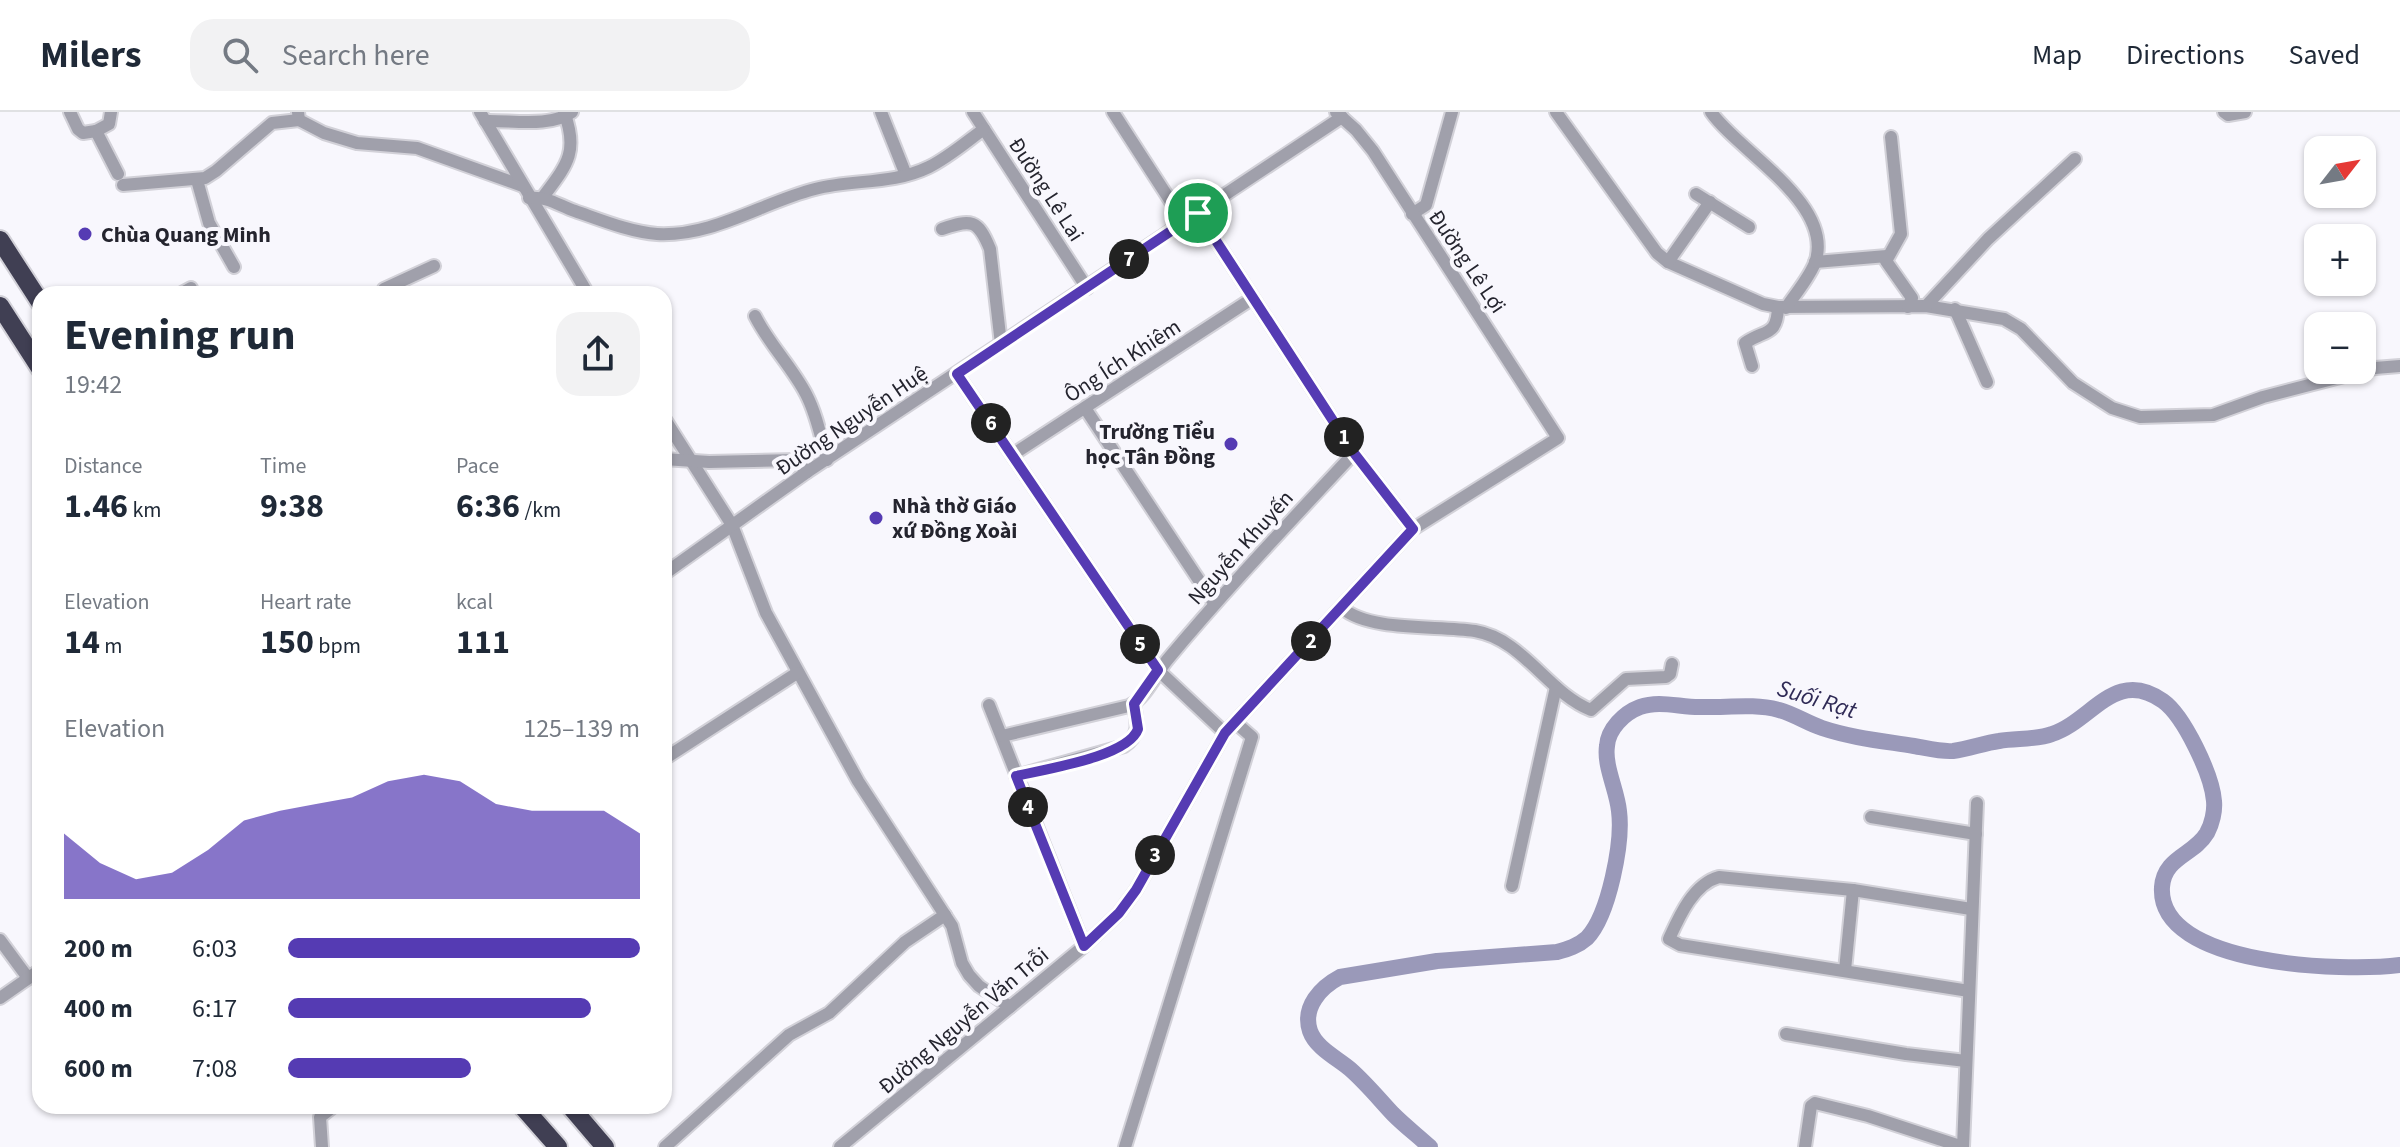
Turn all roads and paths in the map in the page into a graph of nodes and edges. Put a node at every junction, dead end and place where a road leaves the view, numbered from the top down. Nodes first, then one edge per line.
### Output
1 (70, 112) edge
2 (111, 112) edge
3 (881, 112) edge
4 (973, 112) edge
5 (1113, 112) edge
6 (1452, 112) edge
7 (1556, 112) edge
8 (1711, 112) edge
9 (2224, 112) edge
10 (2245, 112) edge
11 (568, 113) edge
12 (1339, 114) edge
13 (299, 116) edge
14 (482, 116) edge
15 (984, 129) junction
16 (96, 131) junction
17 (1891, 137) dead end
18 (2075, 159) dead end
19 (906, 175) junction
20 (197, 180) junction
21 (526, 192) junction
22 (1696, 194) dead end
23 (543, 197) junction
24 (1710, 202) junction
25 (1198, 213) junction
26 (1412, 214) junction
27 (1184, 222) junction
28 (1749, 227) dead end
29 (942, 229) dead end
30 (0, 240) edge
31 (1887, 256) junction
32 (1668, 262) junction
33 (1815, 262) junction
34 (434, 266) dead end
35 (234, 267) dead end
36 (391, 286) edge
37 (583, 286) edge
38 (1087, 288) junction
39 (32, 290) edge
40 (1253, 298) junction
41 (0, 306) edge
42 (1926, 306) junction
43 (1908, 307) junction
44 (1782, 308) junction
45 (1955, 309) junction
46 (755, 316) dead end
47 (1001, 344) junction
48 (32, 356) edge
49 (1752, 366) dead end
50 (2400, 366) edge
51 (957, 374) junction
52 (1987, 382) dead end
53 (1085, 408) junction
54 (672, 431) edge
55 (1558, 438) joint
56 (1354, 453) junction
57 (1012, 455) junction
58 (672, 459) edge
59 (690, 460) junction
60 (827, 460) junction
61 (807, 472) junction
62 (732, 525) junction
63 (1413, 529) junction
64 (672, 568) edge
65 (1214, 603) junction
66 (1342, 608) junction
67 (1672, 664) dead end
68 (1158, 670) junction
69 (797, 673) junction
70 (1556, 687) junction
71 (1134, 704) junction
72 (989, 705) dead end
73 (1236, 723) junction
74 (1225, 733) junction
75 (1002, 736) junction
76 (672, 754) edge
77 (1016, 776) junction
78 (1977, 803) dead end
79 (1871, 817) dead end
80 (1976, 834) junction
81 (1512, 886) dead end
82 (1853, 890) junction
83 (1971, 909) junction
84 (945, 915) junction
85 (0, 940) edge
86 (1084, 946) junction
87 (1845, 970) junction
88 (32, 975) edge
89 (28, 978) junction
90 (1969, 991) junction
91 (0, 998) edge
92 (1010, 1007) junction
93 (1786, 1034) dead end
94 (1966, 1061) junction
95 (324, 1114) edge
96 (529, 1114) edge
97 (577, 1114) edge
98 (322, 1147) edge
99 (558, 1147) edge
100 (605, 1147) edge
101 (665, 1147) edge
102 (840, 1147) edge
103 (1125, 1147) edge
104 (1805, 1147) edge
105 (1963, 1147) edge

1 - 16 street
2 - 16 street
3 - 19 street
4 - 15 street, Đường Lê Lai
5 - 27 street
6 - 26 street
7 - 32 street
8 - 33 street
9 - 10 street
11 - 14 street
11 - 23 street
12 - 25 street, Đường Nguyễn Huệ
12 - 26 street, Đường Lê Lợi
13 - 20 street
13 - 21 street
14 - 21 street
15 - 19 street
15 - 38 street, Đường Lê Lai
16 - 20 street
17 - 31 street
18 - 42 street
19 - 23 street
20 - 35 street
21 - 23 street
21 - 37 street
22 - 24 street
24 - 28 street
24 - 32 street
25 - 27 street, Đường Nguyễn Huệ
25 - 40 street
26 - 55 street, Đường Lê Lợi
27 - 38 street, Đường Nguyễn Huệ
29 - 47 street
30 - 39 highway
31 - 33 street
31 - 43 street
32 - 44 street
33 - 44 street
34 - 36 street
38 - 47 street, Đường Nguyễn Huệ
40 - 53 street, Ông Ích Khiêm
40 - 56 street
41 - 48 highway
42 - 43 street
42 - 45 street
43 - 44 street
44 - 49 street
45 - 50 street
45 - 52 street
46 - 60 street
47 - 51 street, Đường Nguyễn Huệ
51 - 57 street
51 - 60 street, Đường Nguyễn Huệ
53 - 57 street, Ông Ích Khiêm
53 - 65 street
54 - 59 street
55 - 63 street, Đường Nguyễn Văn Trỗi
56 - 63 street
56 - 65 street, Nguyễn Khuyến
57 - 68 street
58 - 59 street
59 - 61 street
59 - 62 street
60 - 61 street, Đường Nguyễn Huệ
61 - 62 street, Đường Nguyễn Huệ
62 - 64 street, Đường Nguyễn Huệ
62 - 69 street
63 - 66 street, Đường Nguyễn Văn Trỗi
65 - 68 street, Nguyễn Khuyến
66 - 70 street
66 - 73 street, Đường Nguyễn Văn Trỗi
67 - 70 street
68 - 71 street, Nguyễn Khuyến
68 - 74 street
69 - 76 street
69 - 84 street
70 - 81 street
71 - 75 street
71 - 77 street
72 - 75 street
73 - 74 street, Đường Nguyễn Văn Trỗi
73 - 103 street
74 - 86 street, Đường Nguyễn Văn Trỗi
75 - 77 street
77 - 86 street
78 - 80 street
79 - 80 street
80 - 83 street
82 - 83 street
82 - 87 street
82 - 87 street
83 - 90 street
84 - 92 street
84 - 101 street
85 - 89 street
86 - 92 street, Đường Nguyễn Văn Trỗi
87 - 90 street
88 - 89 street
89 - 91 street
90 - 94 street
92 - 102 street, Đường Nguyễn Văn Trỗi
93 - 94 street
94 - 105 street
95 - 98 street
96 - 99 highway
97 - 100 highway
104 - 105 street

